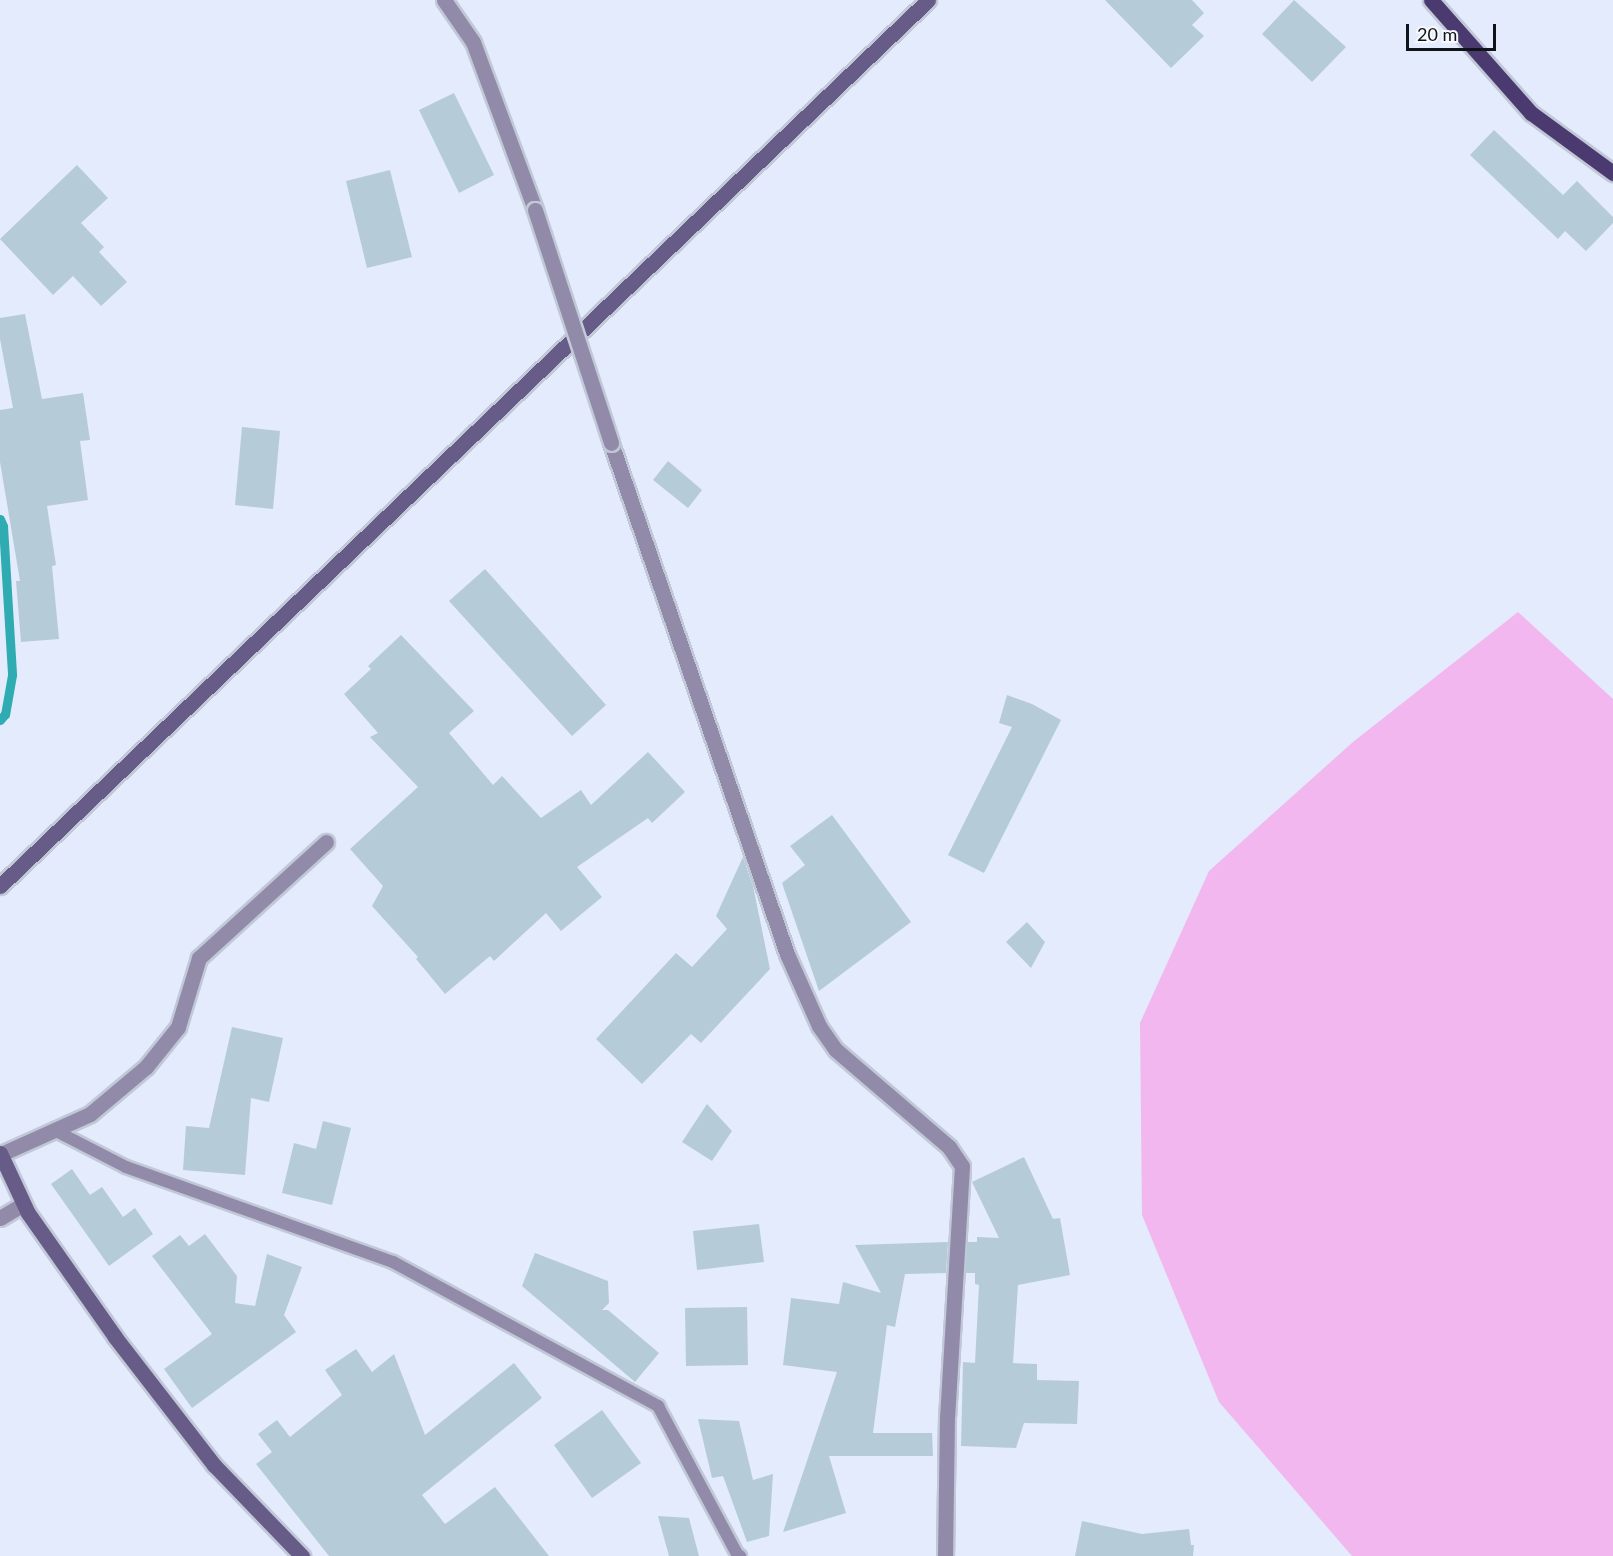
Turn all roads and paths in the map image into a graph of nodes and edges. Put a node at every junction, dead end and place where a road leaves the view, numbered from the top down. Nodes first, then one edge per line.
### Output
1 (444, 0) edge
2 (928, 0) edge
3 (1431, 0) edge
4 (1613, 173) edge
5 (326, 842) dead end
6 (0, 886) edge
7 (54, 1130) junction
8 (0, 1153) edge
9 (23, 1204) junction
10 (0, 1218) edge
11 (302, 1556) edge
12 (741, 1556) edge
13 (945, 1556) edge

1 - 13 street, bridge
2 - 6 street
3 - 4 main road
5 - 7 street
7 - 8 street
7 - 12 lane
8 - 9 street
9 - 10 street
9 - 11 street

